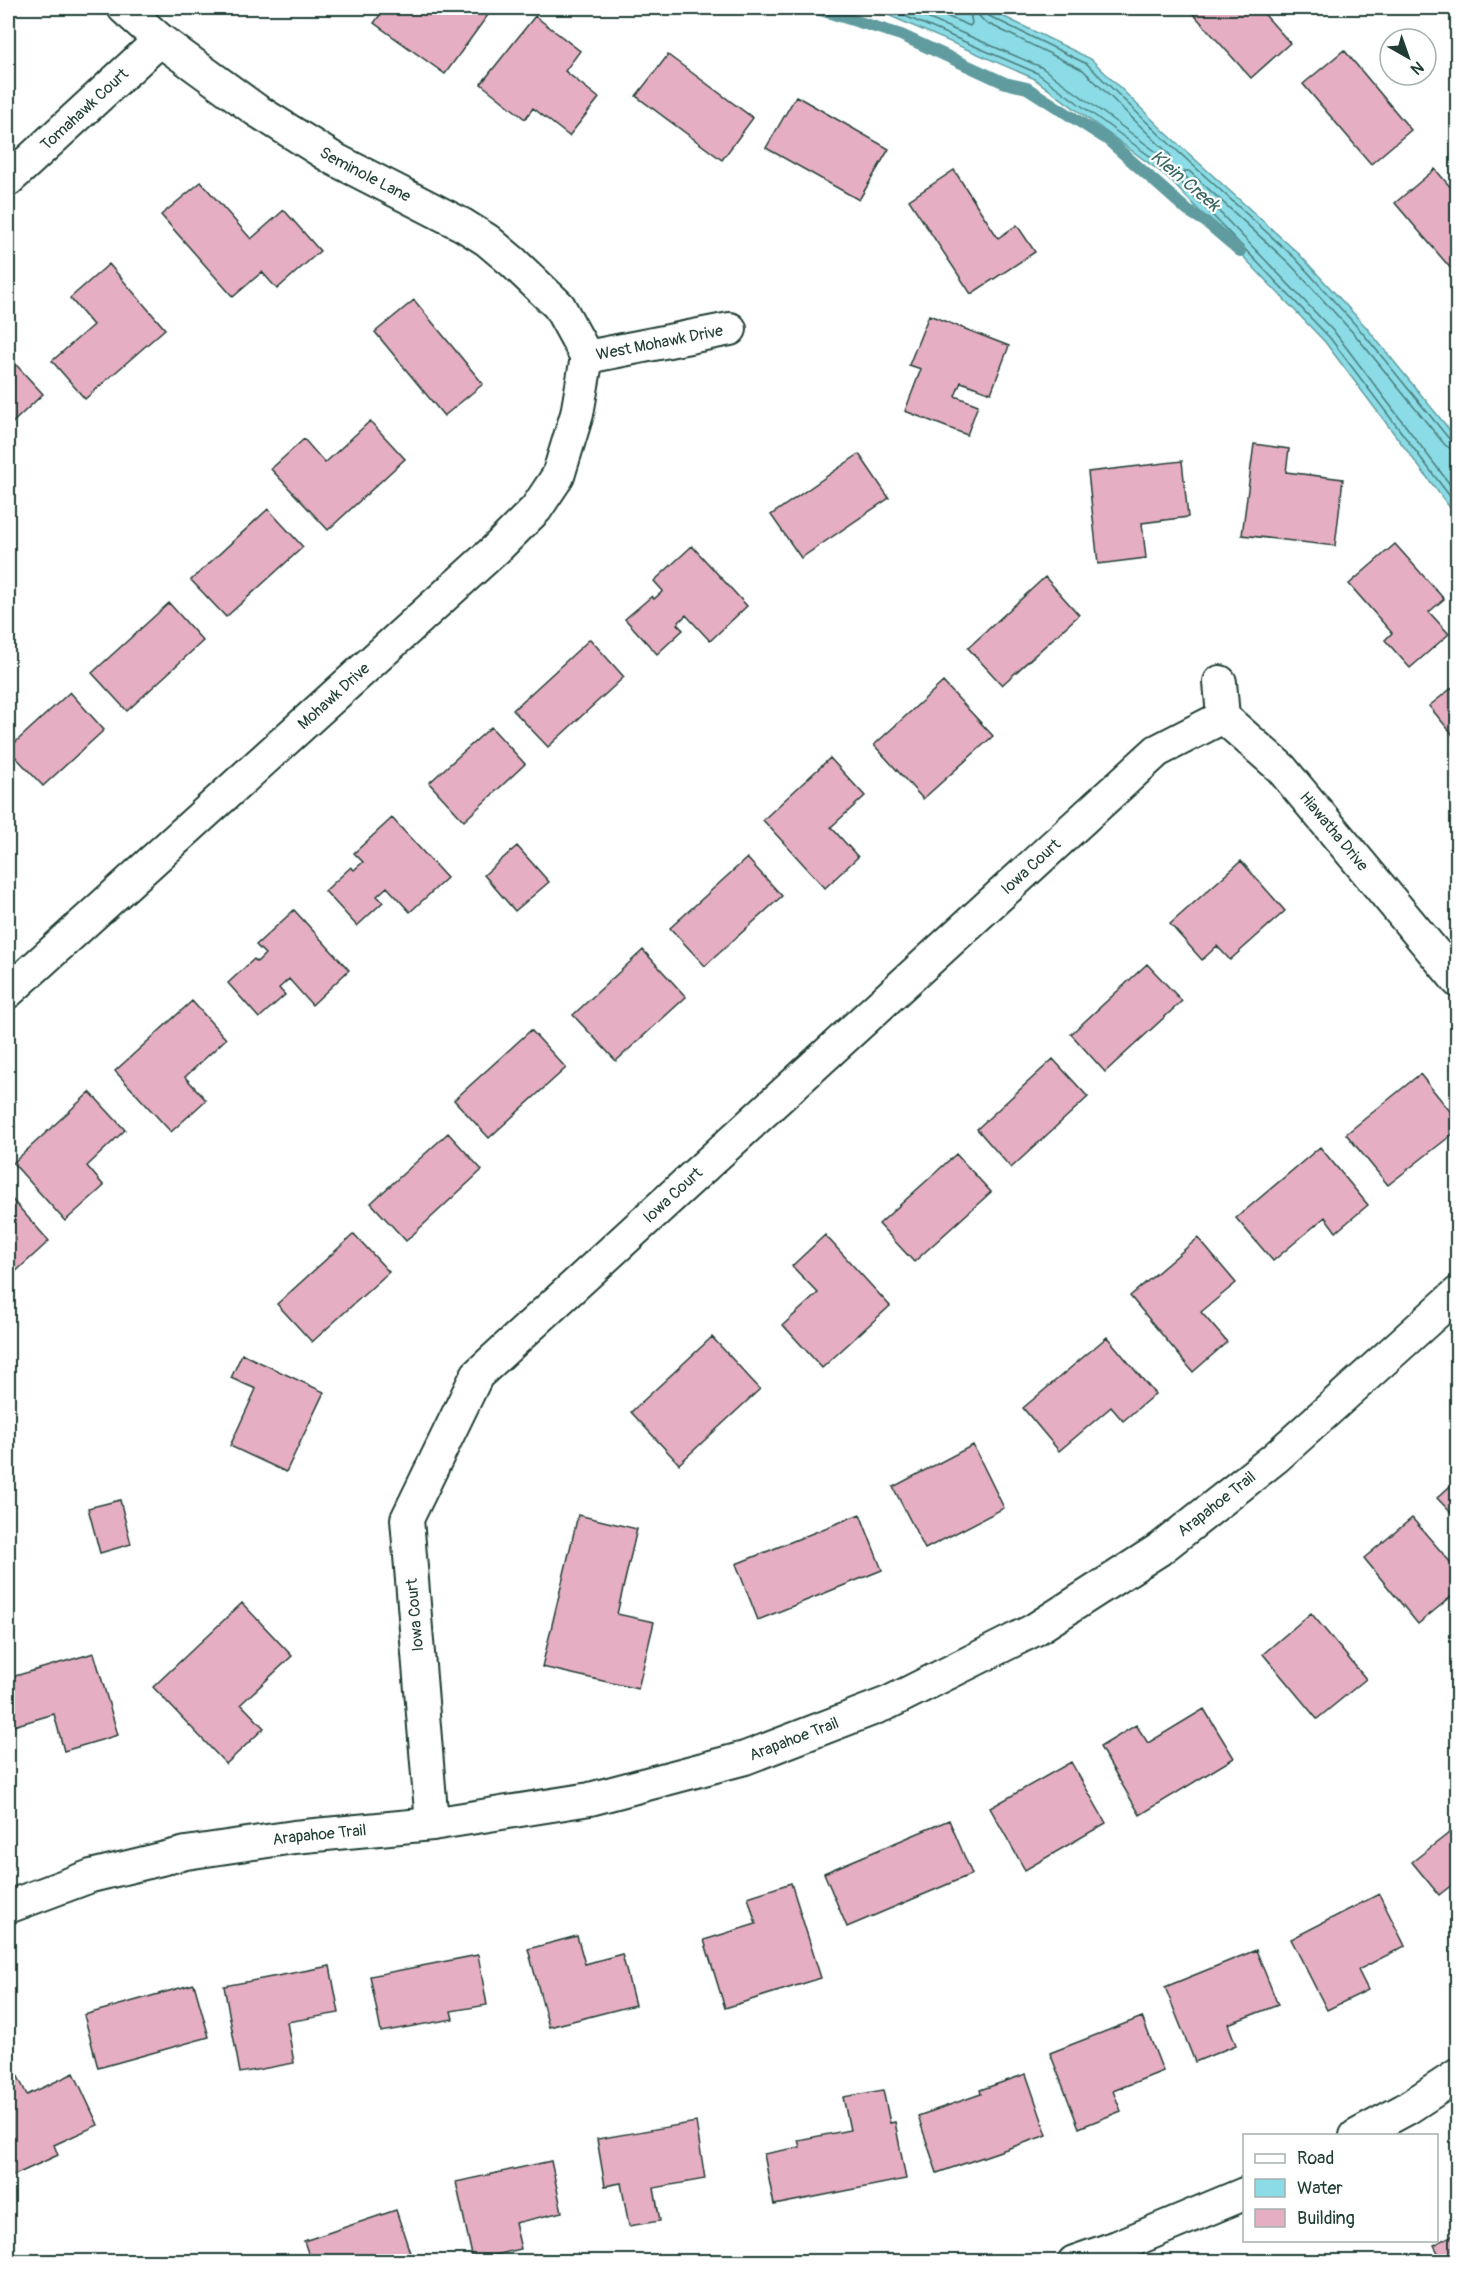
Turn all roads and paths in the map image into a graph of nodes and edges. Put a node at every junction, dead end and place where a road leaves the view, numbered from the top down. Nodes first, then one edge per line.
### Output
1 (124, 8) edge
2 (160, 40) junction
3 (8, 180) edge
4 (730, 329) dead end
5 (587, 357) junction
6 (1220, 682) dead end
7 (1223, 717) junction
8 (1458, 981) edge
9 (8, 992) edge
10 (1458, 1293) edge
11 (432, 1824) junction
12 (8, 1907) edge
13 (1458, 2075) edge
14 (1360, 2134) edge
15 (1243, 2195) edge
16 (1074, 2262) edge

1 - 2 street, Seminole Lane
2 - 3 street, Tomahawk Court
2 - 5 street, Seminole Lane
4 - 5 street, West Mohawk Drive
5 - 9 street, Mohawk Drive
6 - 7 street
7 - 8 street, Hiawatha Drive
7 - 11 street, Iowa Court
10 - 11 street, Arapahoe Trail
11 - 12 street, Arapahoe Trail
13 - 14 street
15 - 16 street

